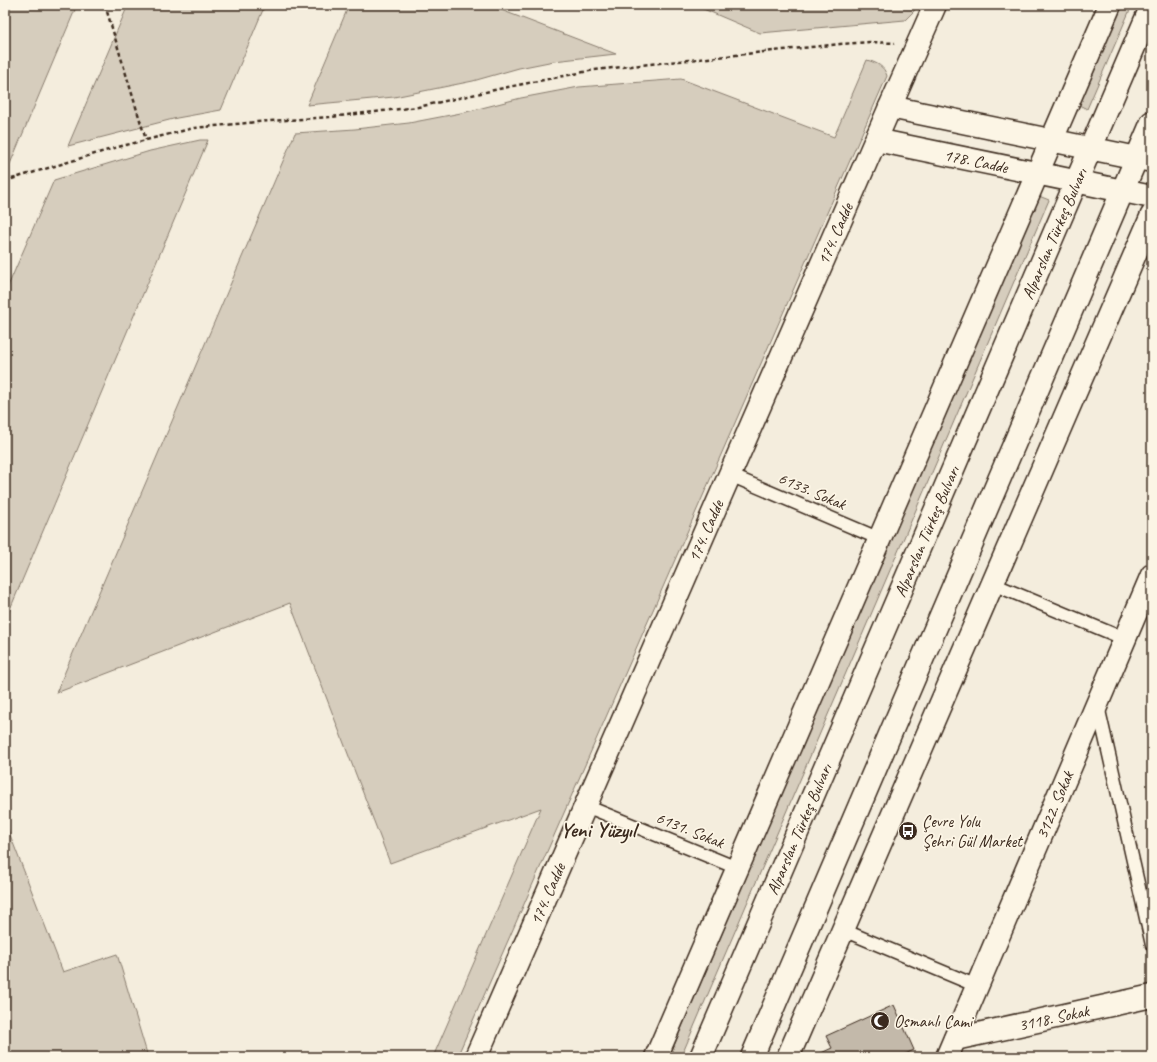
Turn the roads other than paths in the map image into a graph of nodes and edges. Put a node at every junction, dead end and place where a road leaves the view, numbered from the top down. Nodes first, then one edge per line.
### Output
1 (935, 5) edge
2 (1110, 5) edge
3 (1152, 5) edge
4 (890, 107) junction
5 (1152, 122) edge
6 (876, 140) junction
7 (1050, 140) junction
8 (1090, 149) junction
9 (1144, 159) edge
10 (1037, 174) junction
11 (1076, 182) junction
12 (1123, 191) junction
13 (1152, 197) edge
14 (1152, 215) edge
15 (730, 475) junction
16 (880, 539) junction
17 (1152, 575) edge
18 (993, 584) junction
19 (1125, 639) junction
20 (1098, 703) junction
21 (586, 806) junction
22 (737, 868) junction
23 (843, 930) junction
24 (1152, 945) edge
25 (977, 986) junction
26 (1152, 996) edge
27 (951, 1048) edge
28 (476, 1057) edge
29 (656, 1057) edge
30 (701, 1057) edge
31 (752, 1057) edge
32 (788, 1057) edge

1 - 4 main road, 174. Cadde
2 - 7 main road
3 - 8 main road, Alparslan Türkeş Bulvarı
4 - 6 main road, 174. Cadde
4 - 7 main road, 178. Cadde
5 - 9 main road
6 - 10 main road, 178. Cadde
6 - 15 main road, 174. Cadde
7 - 8 main road, 178. Cadde
7 - 10 main road
8 - 9 main road, 178. Cadde
8 - 11 main road, Alparslan Türkeş Bulvarı
9 - 12 main road
10 - 11 main road, 178. Cadde
10 - 16 main road
11 - 12 main road, 178. Cadde
11 - 30 main road, Alparslan Türkeş Bulvarı
12 - 13 main road, 178. Cadde
12 - 31 main road
14 - 18 main road
15 - 16 lane, 6133. Sokak
15 - 21 main road, 174. Cadde
16 - 22 main road
17 - 19 main road, 3122. Sokak
18 - 19 lane
18 - 23 main road
19 - 20 main road, 3122. Sokak
20 - 24 lane
20 - 25 main road, 3122. Sokak
21 - 22 lane, 6131. Sokak
21 - 28 main road, 174. Cadde
22 - 29 main road
23 - 25 lane
23 - 32 main road
25 - 27 main road, 3122. Sokak
26 - 27 main road, 3118. Sokak

